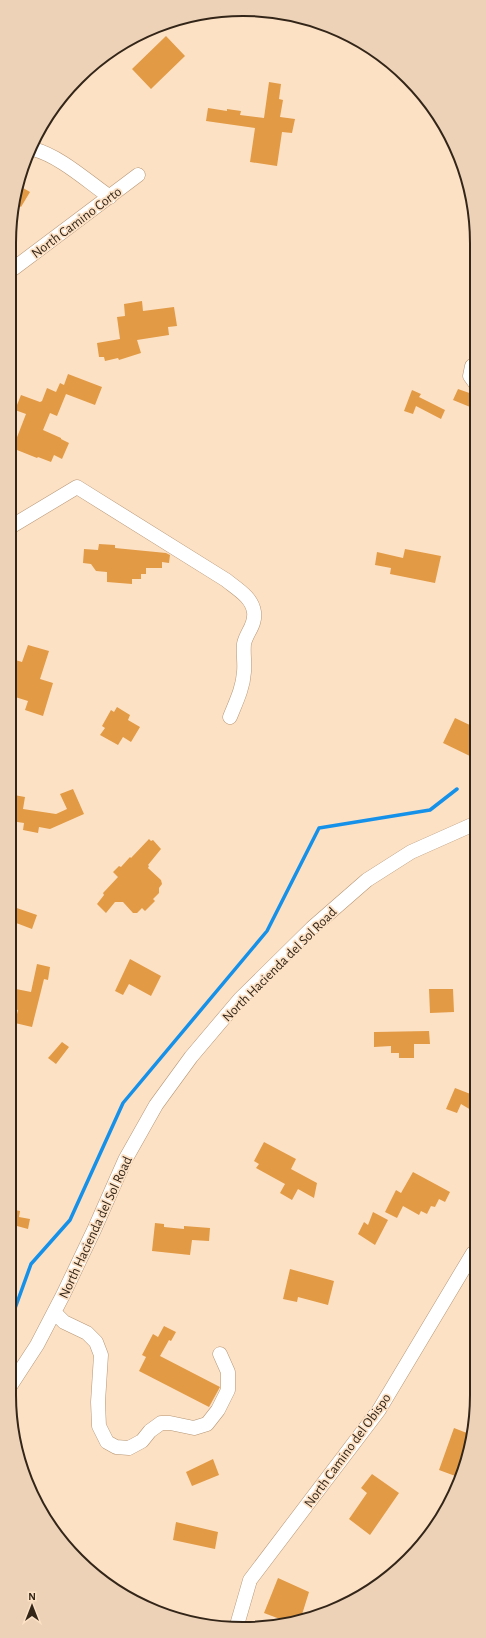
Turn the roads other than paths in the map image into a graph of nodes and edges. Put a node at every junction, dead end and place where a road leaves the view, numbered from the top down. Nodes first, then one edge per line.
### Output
1 (36, 150) edge
2 (138, 175) dead end
3 (110, 197) junction
4 (16, 267) edge
5 (16, 524) edge
6 (230, 717) dead end
7 (470, 826) edge
8 (470, 1258) edge
9 (54, 1312) junction
10 (220, 1354) dead end
11 (16, 1377) edge
12 (238, 1622) edge

1 - 3 street
2 - 3 street, North Camino Corto
3 - 4 street, North Camino Corto
5 - 6 street
7 - 9 street, North Hacienda del Sol Road
8 - 12 street, North Camino del Obispo
9 - 10 street
9 - 11 street, North Hacienda del Sol Road

